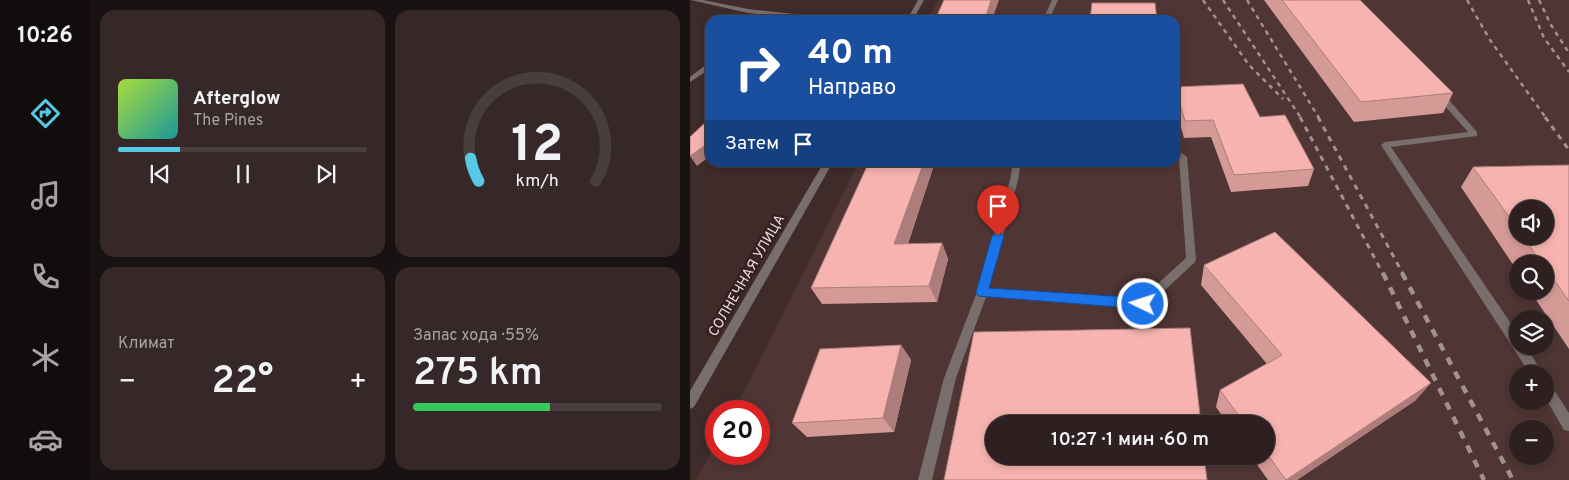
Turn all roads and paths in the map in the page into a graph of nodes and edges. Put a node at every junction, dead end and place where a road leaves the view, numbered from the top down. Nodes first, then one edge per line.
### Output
1 (694, 0) edge
2 (921, 0) edge
3 (1055, 0) edge
4 (784, 15) edge
5 (913, 15) edge
6 (1048, 15) edge
7 (705, 70) edge
8 (690, 80) edge
9 (1430, 84) edge
10 (1180, 155) edge
11 (826, 167) edge
12 (1015, 167) edge
13 (982, 292) junction
14 (1509, 331) edge
15 (1554, 401) edge
16 (690, 402) edge
17 (1569, 425) edge
18 (925, 480) edge

1 - 4 street
2 - 5 street
3 - 6 street
7 - 8 street
9 - 14 street
10 - 13 street
11 - 16 street, СОЛНЕЧНАЯ УЛИЦА
12 - 13 street
13 - 18 street
15 - 17 street

